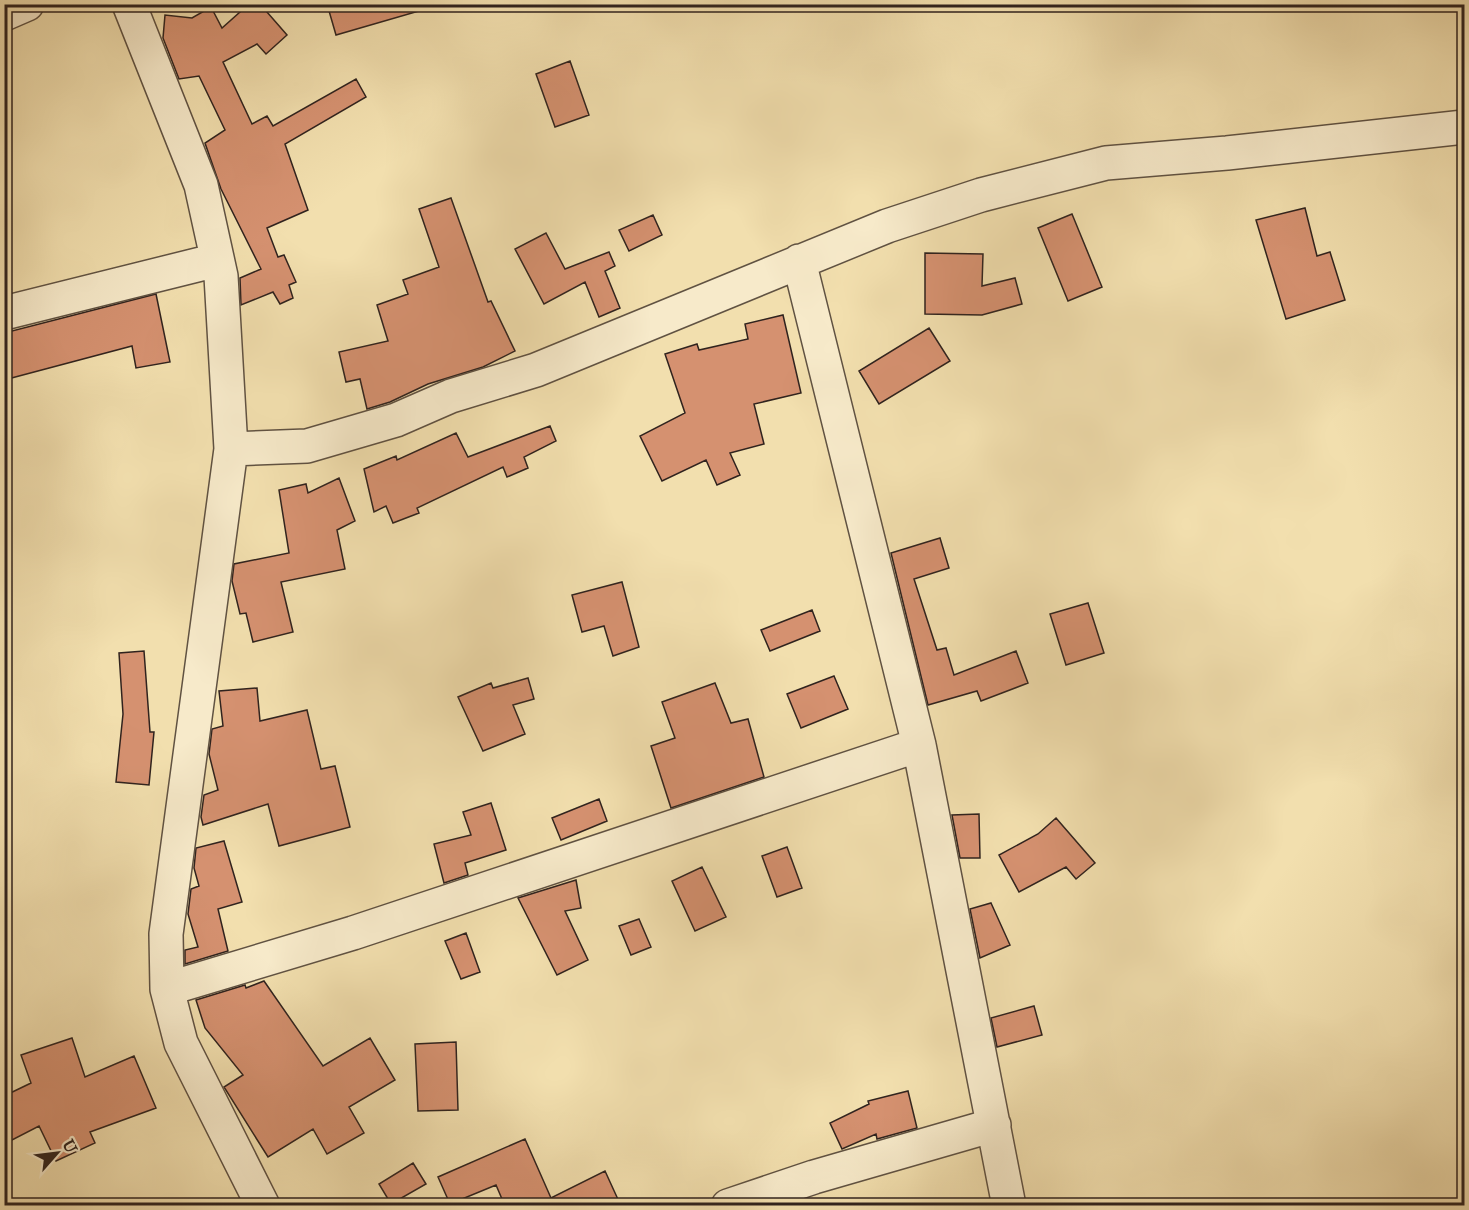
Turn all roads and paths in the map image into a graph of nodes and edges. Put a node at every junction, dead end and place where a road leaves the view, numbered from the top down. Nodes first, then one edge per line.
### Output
1 (27, 4) edge
2 (129, 4) edge
3 (4, 14) edge
4 (1464, 127) edge
5 (217, 260) junction
6 (799, 261) junction
7 (4, 313) edge
8 (231, 449) junction
9 (919, 745) junction
10 (167, 989) junction
11 (994, 1125) junction
12 (263, 1206) edge
13 (728, 1206) edge
14 (1010, 1206) edge

1 - 3 street
2 - 5 street
4 - 6 street
5 - 7 street
5 - 8 street
6 - 8 street
6 - 9 street
8 - 10 street
9 - 10 street
9 - 11 street
10 - 12 street
11 - 13 street
11 - 14 street

